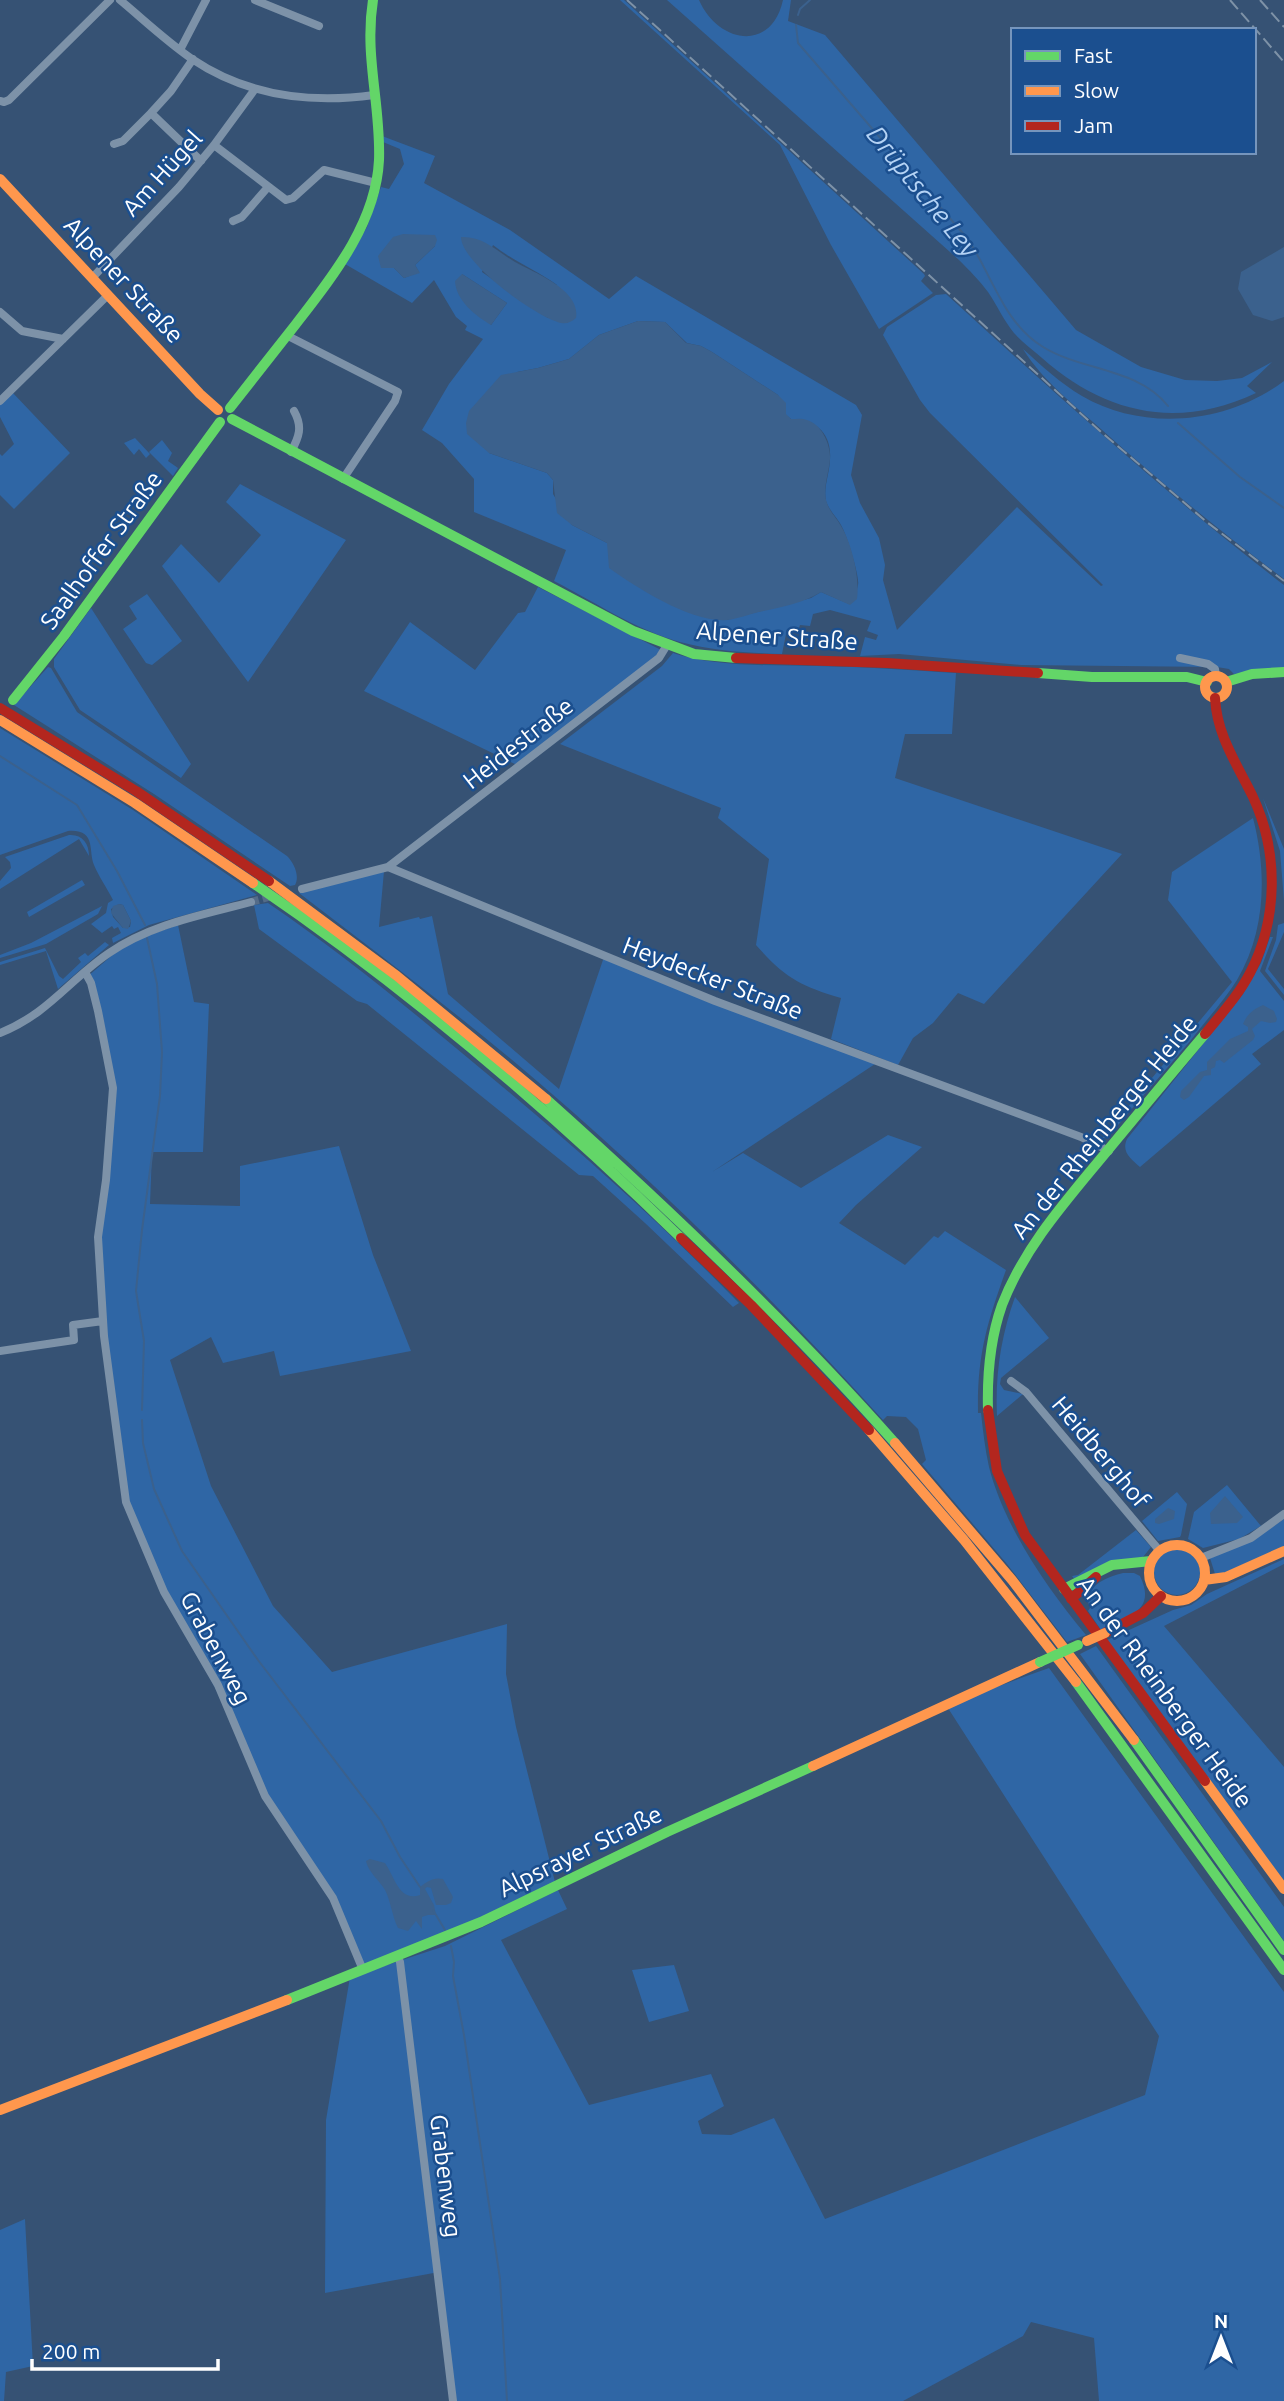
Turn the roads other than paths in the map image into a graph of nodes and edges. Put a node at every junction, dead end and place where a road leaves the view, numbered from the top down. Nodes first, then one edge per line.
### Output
1 (110, 0) edge
2 (120, 0) edge
3 (206, 0) edge
4 (254, 0) edge
5 (373, 0) edge
6 (319, 26) dead end
7 (180, 50) junction
8 (193, 60) junction
9 (255, 89) junction
10 (374, 95) junction
11 (0, 101) edge
12 (151, 113) junction
13 (114, 144) dead end
14 (214, 145) junction
15 (201, 161) junction
16 (0, 179) edge
17 (376, 183) junction
18 (268, 187) junction
19 (233, 221) dead end
20 (93, 278) junction
21 (108, 295) junction
22 (0, 312) edge
23 (288, 336) junction
24 (63, 339) junction
25 (0, 401) edge
26 (218, 410) junction
27 (294, 411) dead end
28 (231, 414) junction
29 (220, 422) junction
30 (291, 452) junction
31 (343, 479) junction
32 (667, 645) junction
33 (1180, 658) dead end
34 (1284, 672) edge
35 (1216, 680) junction
36 (1215, 698) junction
37 (13, 700) dead end
38 (0, 708) edge
39 (0, 720) edge
40 (388, 867) junction
41 (302, 888) dead end
42 (251, 902) tunnel mouth
43 (85, 972) junction
44 (0, 1033) edge
45 (1109, 1151) junction
46 (103, 1321) junction
47 (0, 1351) edge
48 (1011, 1381) dead end
49 (1284, 1514) edge
50 (1159, 1550) junction
51 (1284, 1551) edge
52 (1201, 1558) junction
53 (1150, 1567) junction
54 (1204, 1580) junction
55 (1068, 1594) junction
56 (1161, 1596) junction
57 (1284, 1889) edge
58 (1284, 1950) edge
59 (398, 1957) junction
60 (363, 1970) junction
61 (1284, 1970) edge
62 (0, 2110) edge
63 (453, 2401) edge

1 - 11 street
2 - 7 street
3 - 7 street
4 - 6 street
5 - 10 main road
7 - 8 street
8 - 9 street
8 - 12 street
9 - 10 street
9 - 14 street, Am Hügel
10 - 17 main road
12 - 13 street
12 - 15 street
14 - 15 street, Am Hügel
14 - 18 street
15 - 20 street, Am Hügel
16 - 20 main road, Alpener Straße
17 - 18 street
17 - 23 main road
18 - 19 street
20 - 21 main road, Alpener Straße
21 - 24 street
21 - 26 main road, Alpener Straße
22 - 24 street
23 - 28 main road
23 - 31 street
24 - 25 street
26 - 28 main road
26 - 29 main road
27 - 30 street
28 - 29 main road
28 - 30 main road, Alpener Straße
29 - 37 main road, Saalhoffer Straße
30 - 31 main road, Alpener Straße
31 - 32 main road, Alpener Straße
32 - 35 main road, Alpener Straße
32 - 40 street, Heidestraße
33 - 35 street
34 - 35 main road, Alpener Straße
35 - 36 main road, An der Rheinberger Heide
35 - 36 main road
36 - 45 main road, An der Rheinberger Heide
38 - 58 main road
39 - 61 main road
40 - 41 street
40 - 45 street, Heydecker Straße
42 - 43 street
43 - 44 street
43 - 46 street, Grabenweg
45 - 55 main road, An der Rheinberger Heide
46 - 47 street
46 - 60 street, Grabenweg
48 - 50 street, Heidberghof
49 - 52 street
50 - 52 main road
50 - 53 main road
51 - 54 main road
52 - 54 main road
53 - 55 main road
53 - 56 main road
54 - 56 main road
55 - 57 main road, An der Rheinberger Heide
56 - 59 main road, Alpsrayer Straße, bridge
59 - 60 main road, Alpsrayer Straße
59 - 63 street, Grabenweg
60 - 62 main road, Alpsrayer Straße

